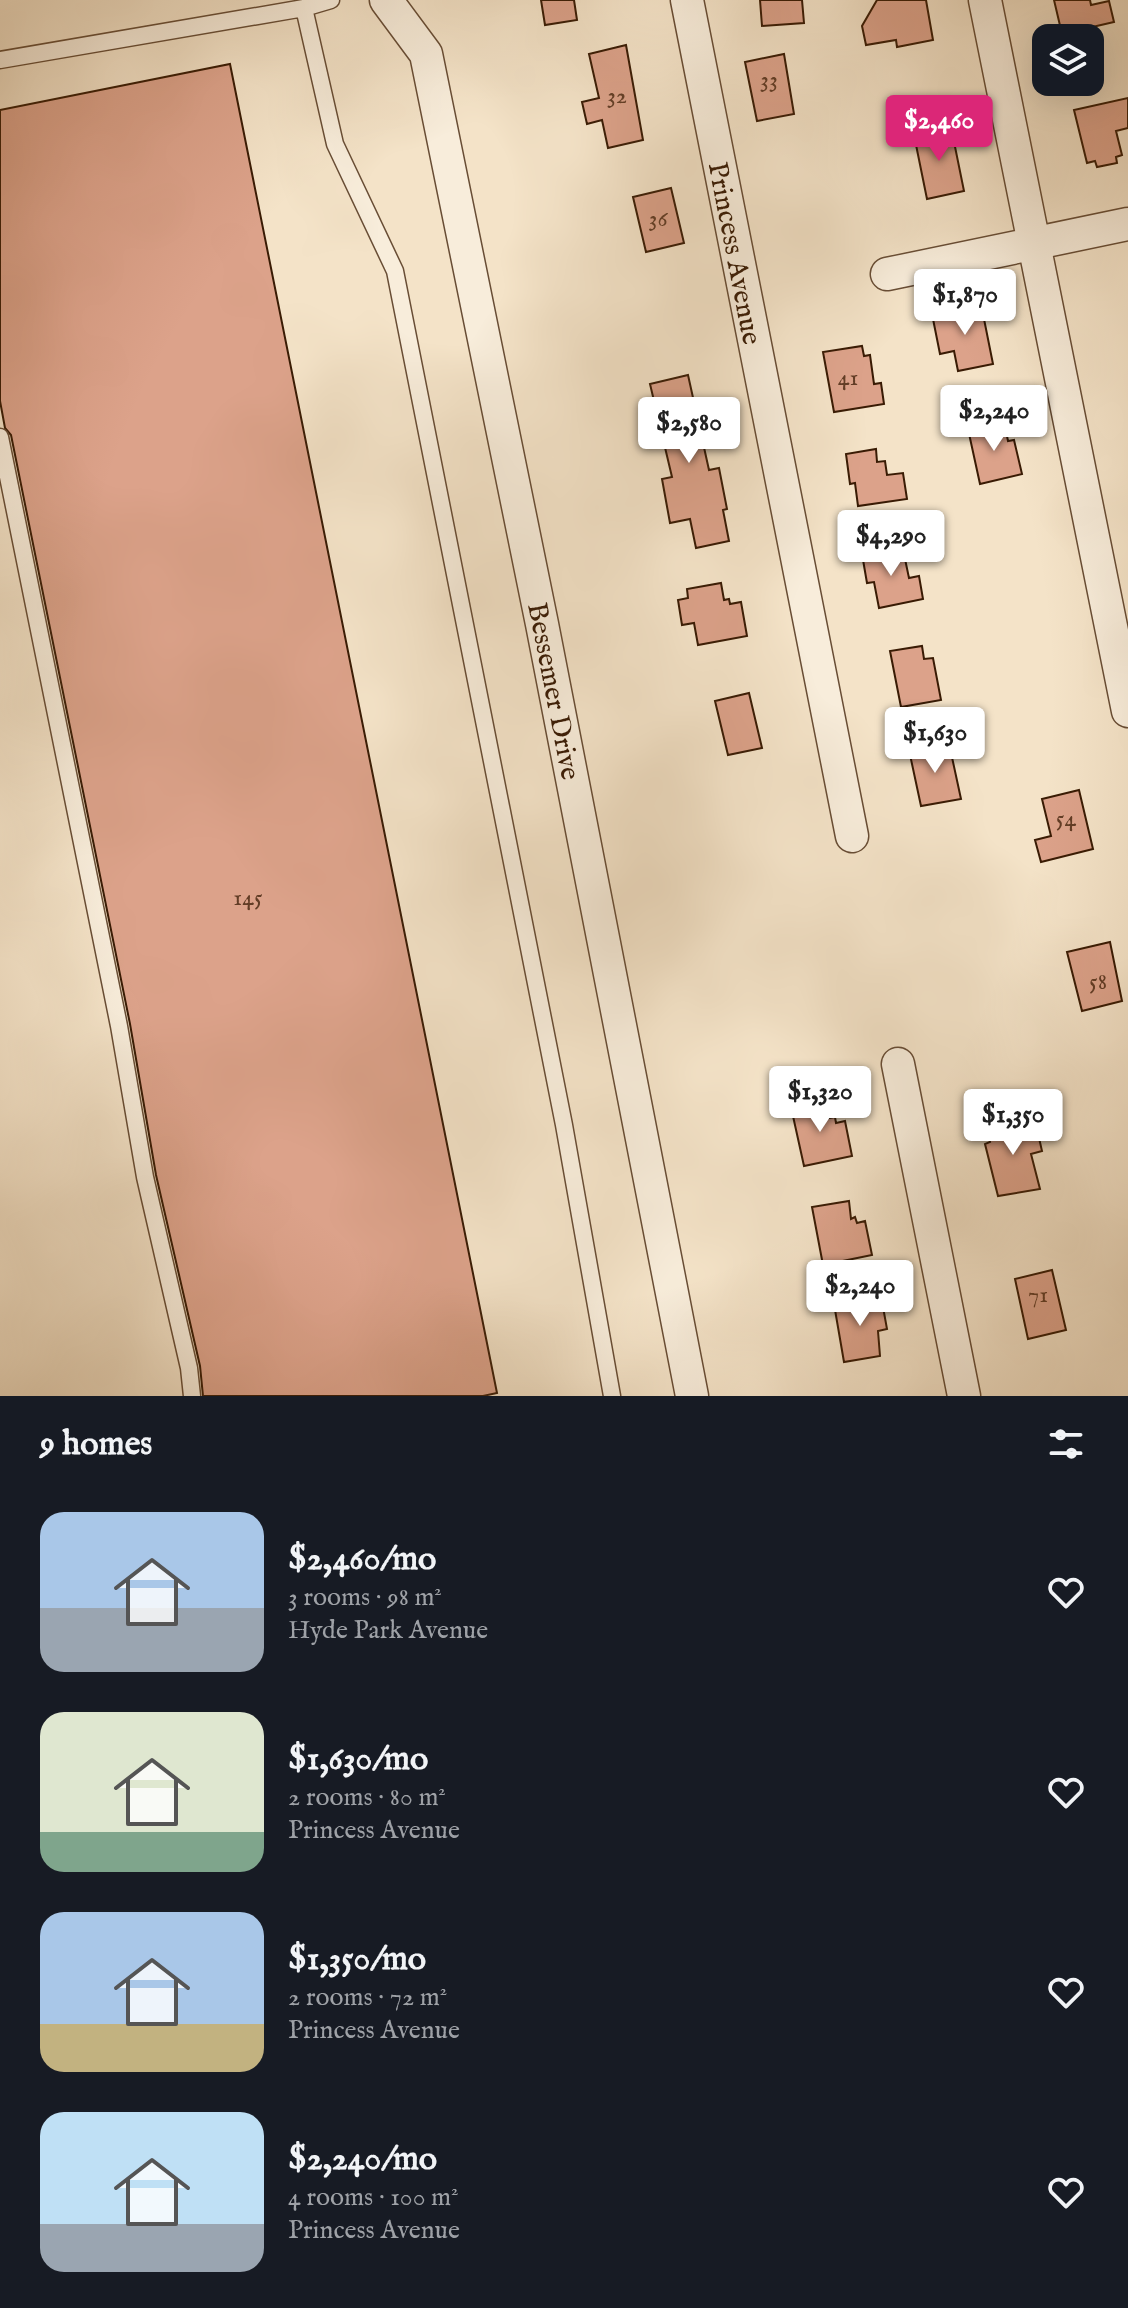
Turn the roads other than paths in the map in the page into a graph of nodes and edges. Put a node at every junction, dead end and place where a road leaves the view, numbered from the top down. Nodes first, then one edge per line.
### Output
1 (331, 0) edge
2 (386, 0) edge
3 (687, 0) edge
4 (985, 0) edge
5 (304, 8) junction
6 (0, 60) edge
7 (1128, 224) edge
8 (1033, 244) junction
9 (887, 274) dead end
10 (0, 437) edge
11 (1128, 711) edge
12 (852, 836) dead end
13 (898, 1064) dead end
14 (192, 1396) edge
15 (612, 1396) edge
16 (692, 1396) edge
17 (964, 1396) edge

1 - 5 lane
2 - 16 street, Bessemer Drive
3 - 12 street, Princess Avenue
4 - 8 street
5 - 6 lane
5 - 15 lane
7 - 8 street
8 - 9 street
8 - 11 street
10 - 14 lane
13 - 17 street

